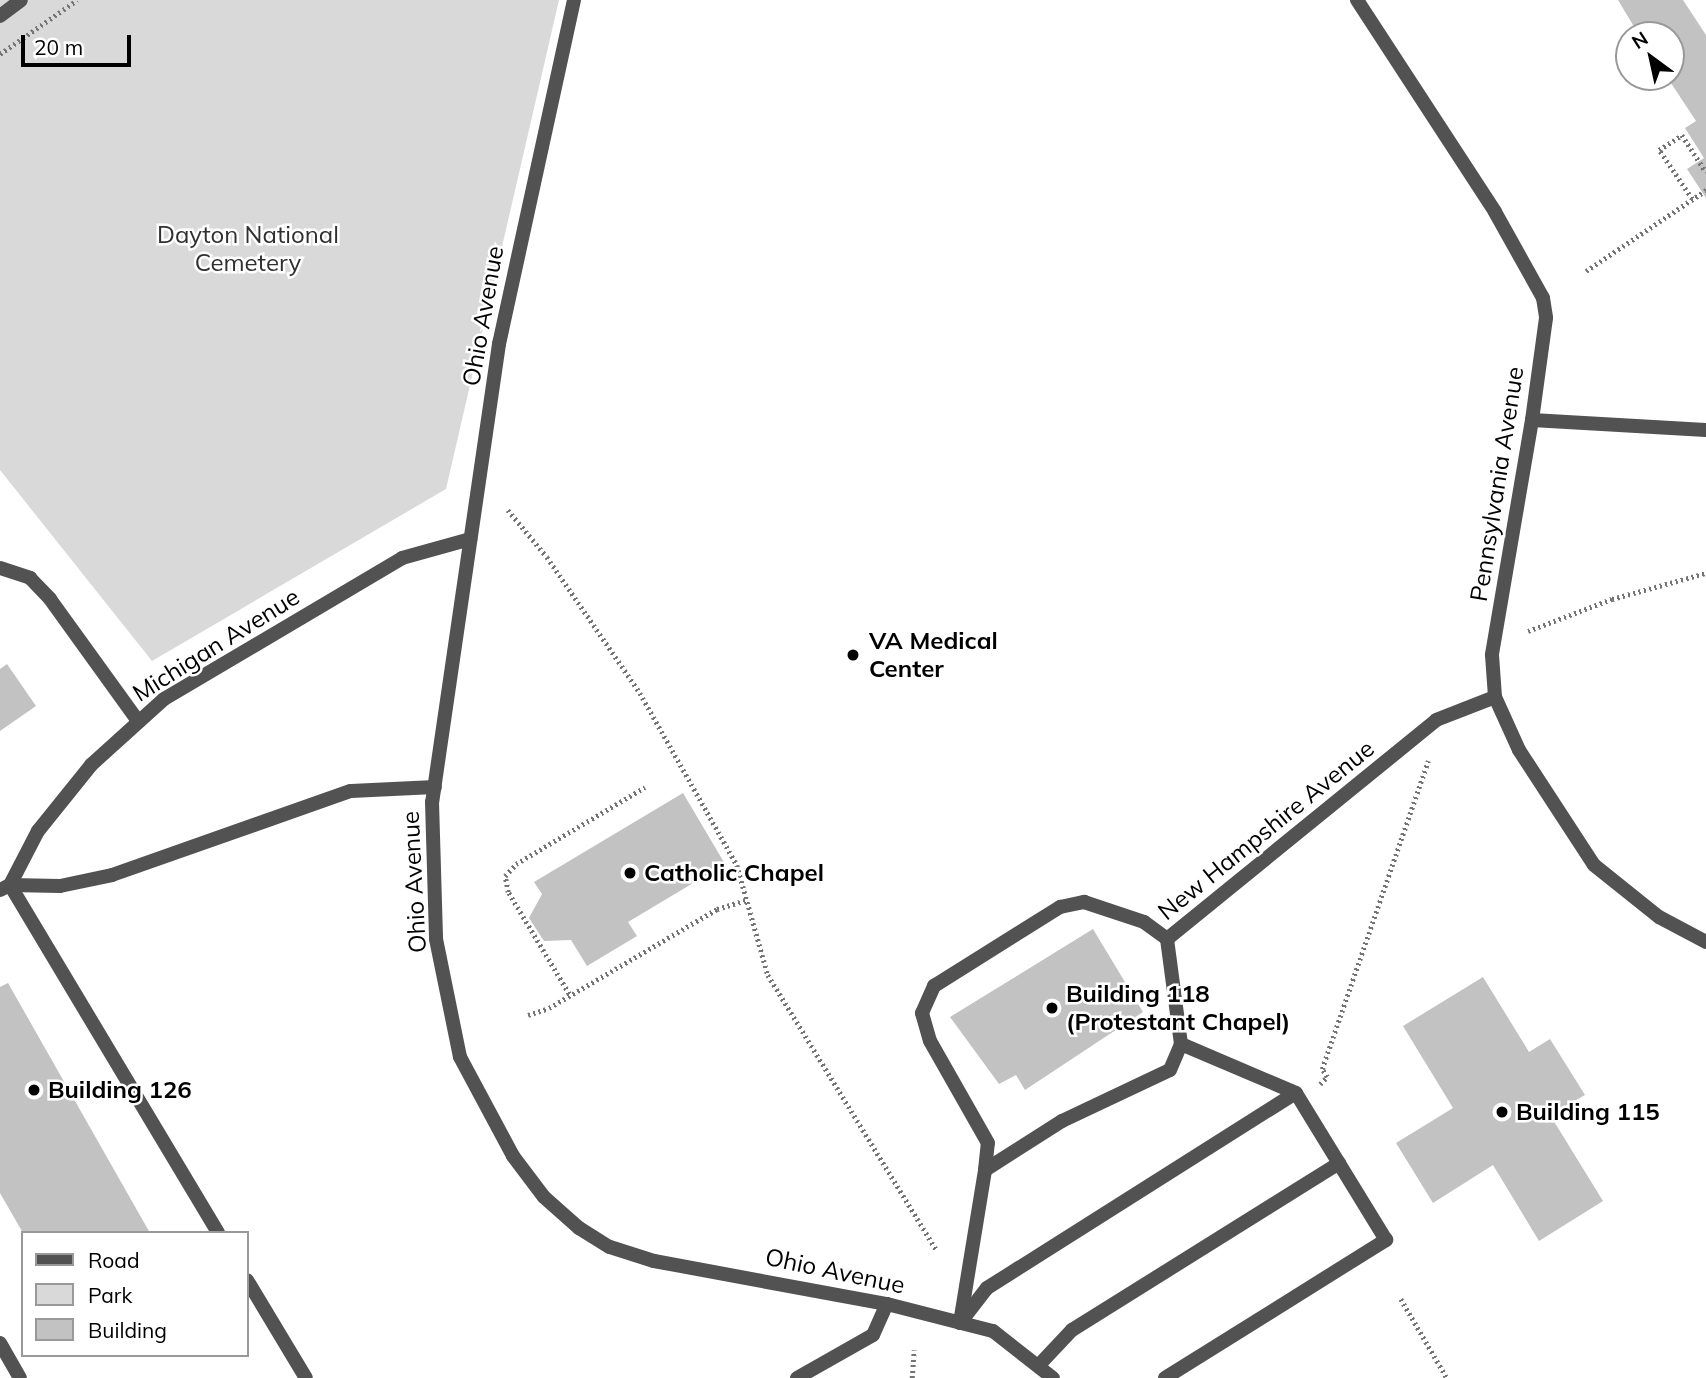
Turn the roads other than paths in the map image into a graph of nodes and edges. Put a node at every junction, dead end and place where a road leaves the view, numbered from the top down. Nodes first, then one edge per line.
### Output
1 (21, 0) edge
2 (575, 0) edge
3 (1357, 0) edge
4 (0, 16) edge
5 (1532, 419) junction
6 (1706, 430) edge
7 (470, 539) junction
8 (0, 568) edge
9 (1495, 697) junction
10 (138, 721) junction
11 (435, 787) junction
12 (5, 888) edge
13 (1167, 939) junction
14 (1706, 942) edge
15 (1181, 1044) junction
16 (1296, 1093) junction
17 (1339, 1163) junction
18 (985, 1170) junction
19 (217, 1231) edge
20 (248, 1282) edge
21 (887, 1304) junction
22 (960, 1323) junction
23 (0, 1343) edge
24 (1039, 1365) junction
25 (20, 1378) edge
26 (306, 1378) edge
27 (797, 1378) edge
28 (1053, 1378) edge
29 (1165, 1378) edge

1 - 4 street
2 - 7 street, Ohio Avenue
3 - 5 street, Pennsylvania Avenue
5 - 6 street
5 - 9 street, Pennsylvania Avenue
7 - 10 street, Michigan Avenue
7 - 11 street, Ohio Avenue
8 - 10 street
9 - 13 street, New Hampshire Avenue
9 - 14 street, Pennsylvania Avenue
10 - 12 street, Michigan Avenue
11 - 12 street
11 - 21 street, Ohio Avenue
12 - 19 street
13 - 15 street, New Hampshire Avenue
13 - 18 street
15 - 16 street
15 - 18 street
16 - 17 street
16 - 22 street
17 - 24 street
17 - 29 street
18 - 22 street
20 - 26 street
21 - 22 street, Ohio Avenue
21 - 27 street
22 - 24 street, Ohio Avenue
23 - 25 street
24 - 28 street, Ohio Avenue

